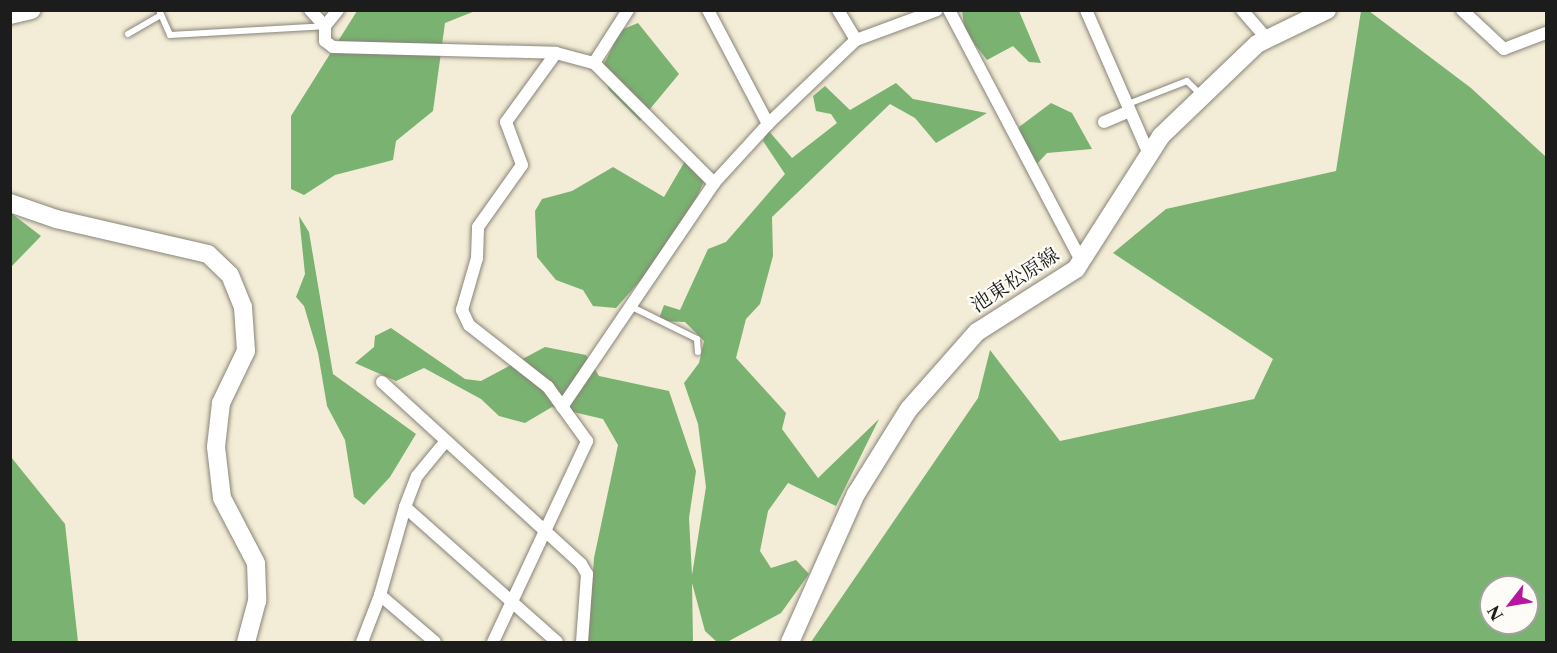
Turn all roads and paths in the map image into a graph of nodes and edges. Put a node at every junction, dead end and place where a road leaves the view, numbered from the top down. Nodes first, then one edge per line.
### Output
1 (31, 10) edge
2 (310, 10) edge
3 (338, 10) edge
4 (628, 10) edge
5 (708, 10) edge
6 (838, 10) edge
7 (937, 10) edge
8 (949, 10) edge
9 (1086, 10) edge
10 (1242, 10) edge
11 (1327, 10) edge
12 (1462, 10) edge
13 (160, 13) edge
14 (10, 15) edge
15 (325, 26) junction
16 (1546, 33) edge
17 (128, 34) dead end
18 (1266, 38) junction
19 (856, 40) junction
20 (556, 52) junction
21 (594, 63) junction
22 (1202, 96) junction
23 (1128, 108) junction
24 (1104, 122) dead end
25 (768, 124) junction
26 (1148, 152) junction
27 (714, 183) junction
28 (10, 203) edge
29 (1082, 262) junction
30 (630, 306) junction
31 (698, 352) dead end
32 (382, 382) dead end
33 (562, 407) junction
34 (445, 442) junction
35 (405, 507) junction
36 (544, 529) junction
37 (380, 595) junction
38 (513, 604) junction
39 (246, 642) edge
40 (362, 642) edge
41 (435, 642) edge
42 (493, 642) edge
43 (557, 642) edge
44 (582, 642) edge
45 (790, 642) edge

1 - 14 main road
2 - 15 street
3 - 15 street
4 - 21 street
5 - 25 street
6 - 19 street
7 - 19 street
8 - 29 street
9 - 23 street
10 - 18 street
11 - 18 main road, 池東松原線
12 - 16 street
13 - 15 lane
13 - 17 lane
15 - 20 street
18 - 22 main road, 池東松原線
19 - 25 street
20 - 21 street
20 - 33 street
21 - 27 street
22 - 23 lane
22 - 26 main road, 池東松原線
23 - 24 street
23 - 26 street
25 - 27 street
26 - 29 main road, 池東松原線
27 - 30 street
28 - 39 main road
29 - 45 main road, 池東松原線
30 - 31 lane
30 - 33 street
32 - 34 street
33 - 36 street
34 - 35 street
34 - 36 street
35 - 37 street
35 - 38 street
36 - 38 street
36 - 44 street
37 - 40 street
37 - 41 street
38 - 42 street
38 - 43 street

